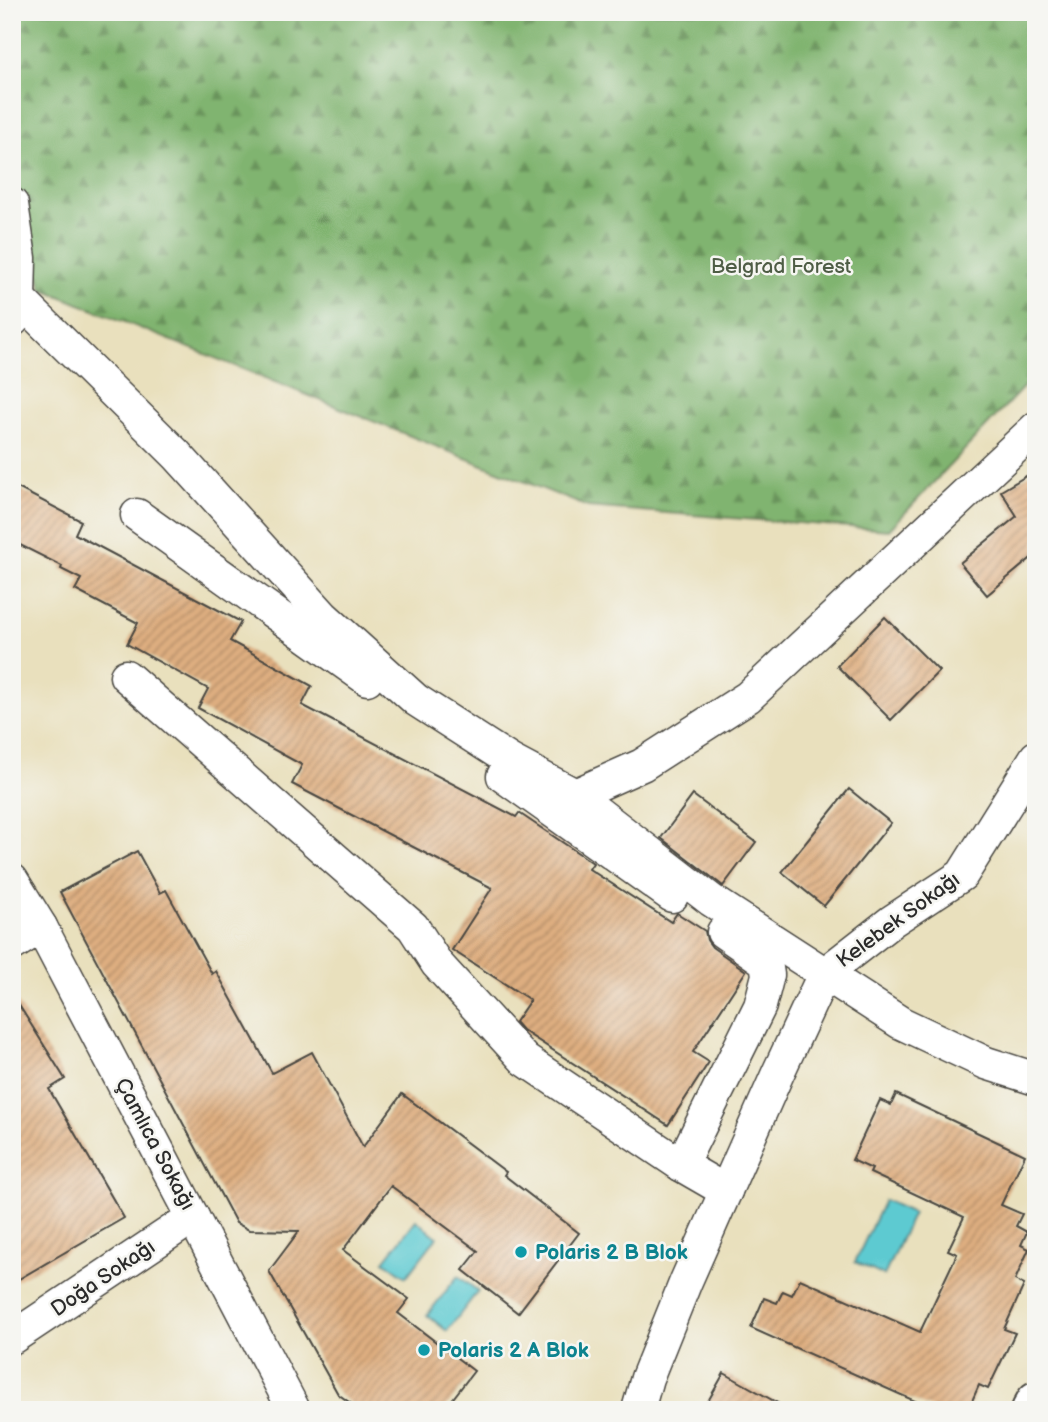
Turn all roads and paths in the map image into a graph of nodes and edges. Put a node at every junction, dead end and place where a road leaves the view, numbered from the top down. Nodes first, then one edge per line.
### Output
1 (12, 204) edge
2 (16, 310) edge
3 (1036, 428) edge
4 (136, 515) dead end
5 (126, 676) dead end
6 (1036, 757) edge
7 (575, 795) junction
8 (12, 880) edge
9 (41, 927) junction
10 (12, 945) edge
11 (824, 974) junction
12 (1036, 1079) edge
13 (681, 1165) junction
14 (726, 1191) junction
15 (193, 1217) junction
16 (12, 1338) edge
17 (1036, 1401) edge
18 (294, 1410) edge
19 (638, 1410) edge
20 (1031, 1410) edge

1 - 2 street
2 - 7 street
3 - 7 street
4 - 13 street
5 - 13 street
6 - 11 street, Kelebek Sokağı
7 - 11 street
8 - 9 street, Çamlıca Sokağı
9 - 10 street
9 - 15 street, Çamlıca Sokağı
11 - 12 street
11 - 14 street
13 - 14 street
14 - 19 street
15 - 16 street, Doğa Sokağı
15 - 18 street, Çamlıca Sokağı
17 - 20 main road

